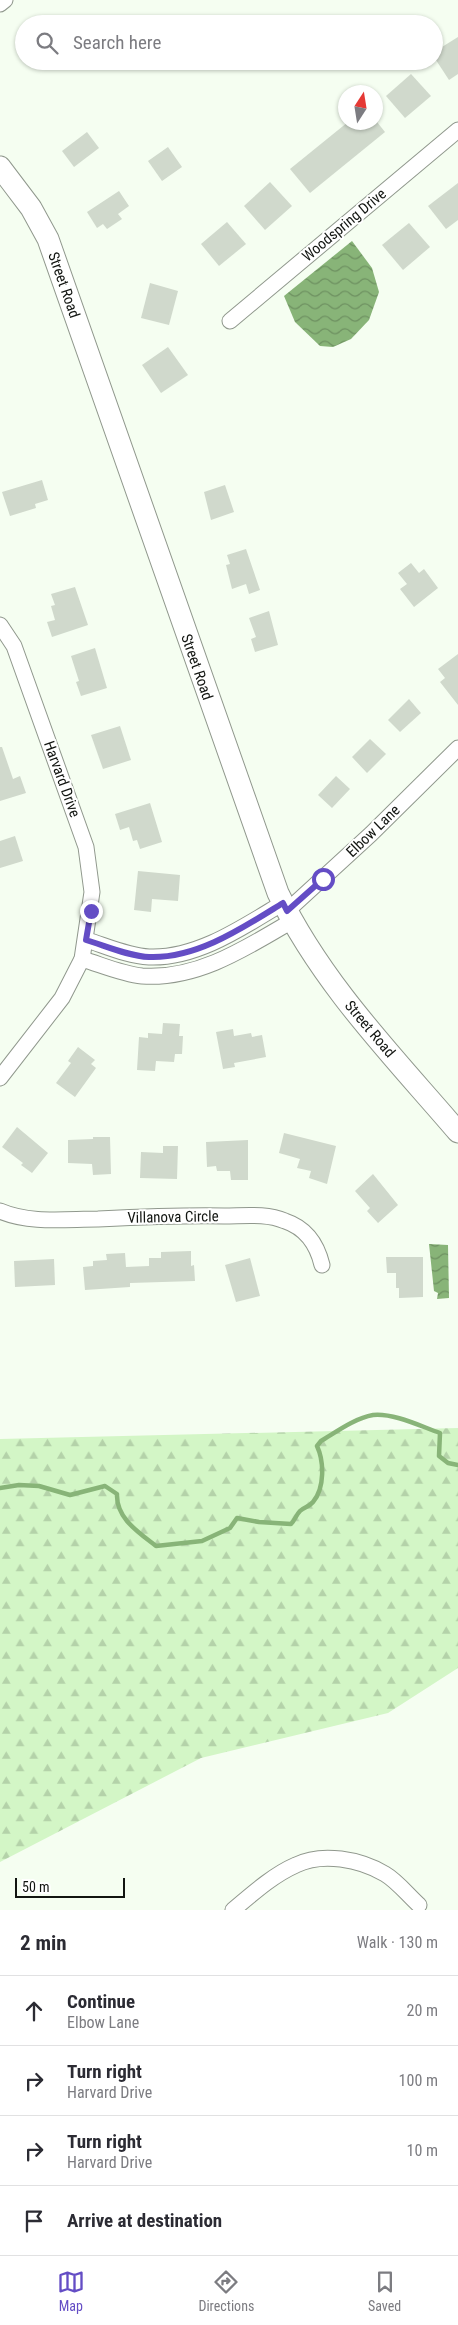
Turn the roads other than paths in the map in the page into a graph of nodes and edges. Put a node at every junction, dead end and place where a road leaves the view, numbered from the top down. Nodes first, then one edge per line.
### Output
1 (5, 0) edge
2 (0, 4) edge
3 (458, 130) edge
4 (0, 167) edge
5 (230, 321) dead end
6 (0, 625) edge
7 (458, 748) edge
8 (287, 912) junction
9 (86, 940) junction
10 (82, 960) junction
11 (0, 1078) edge
12 (458, 1132) edge
13 (0, 1211) edge
14 (322, 1265) dead end
15 (419, 1905) dead end
16 (233, 1910) edge

1 - 2 street
3 - 5 street, Woodspring Drive
4 - 8 main road, Street Road
6 - 9 street, Harvard Drive
7 - 8 street, Elbow Lane
8 - 9 street
8 - 10 street
8 - 12 main road, Street Road
9 - 10 street, Harvard Drive
10 - 11 street, Harvard Drive
13 - 14 street, Villanova Circle
15 - 16 street

